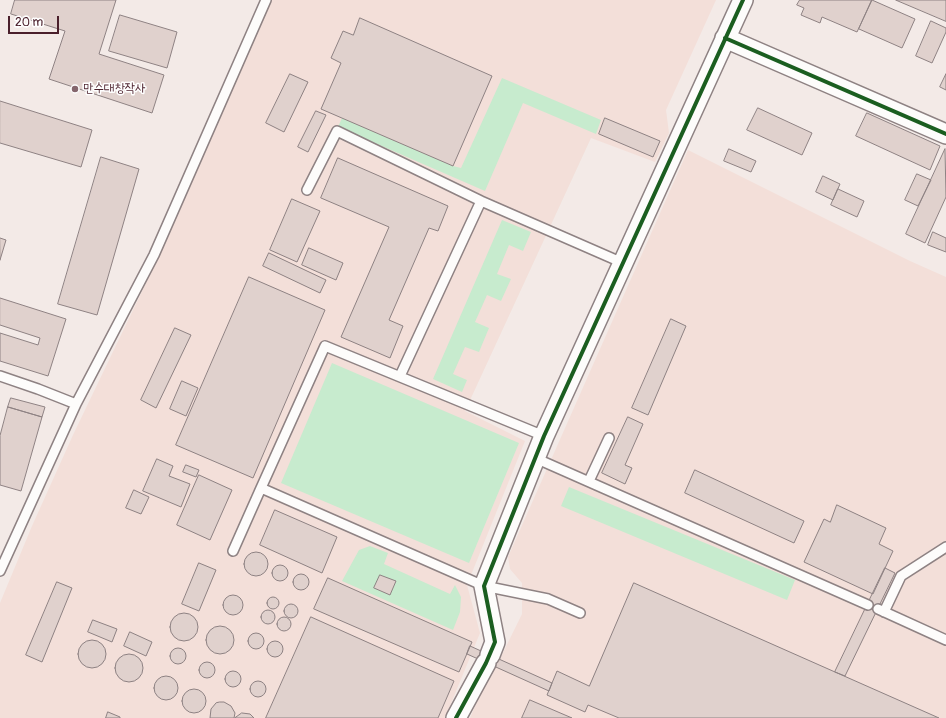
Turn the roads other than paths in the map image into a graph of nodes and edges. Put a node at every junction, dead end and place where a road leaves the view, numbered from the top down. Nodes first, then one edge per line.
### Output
1 (266, 0) edge
2 (743, 0) edge
3 (726, 38) junction
4 (946, 134) edge
5 (307, 190) dead end
6 (481, 201) junction
7 (623, 263) junction
8 (0, 376) edge
9 (400, 376) junction
10 (76, 404) junction
11 (544, 436) junction
12 (609, 438) dead end
13 (535, 458) junction
14 (589, 481) junction
15 (262, 488) junction
16 (946, 547) edge
17 (233, 551) dead end
18 (0, 571) edge
19 (484, 586) junction
20 (868, 605) dead end
21 (580, 613) dead end
22 (946, 640) edge
23 (456, 718) edge

1 - 10 lane
2 - 3 street
3 - 4 street
3 - 7 street
5 - 6 lane
6 - 7 lane
6 - 9 lane
7 - 11 street
8 - 10 lane
9 - 11 lane
9 - 15 lane
10 - 18 lane
11 - 13 street
12 - 14 lane
13 - 14 lane
13 - 19 street
14 - 20 lane
15 - 17 lane
15 - 19 lane
16 - 22 lane
19 - 21 lane
19 - 23 street

